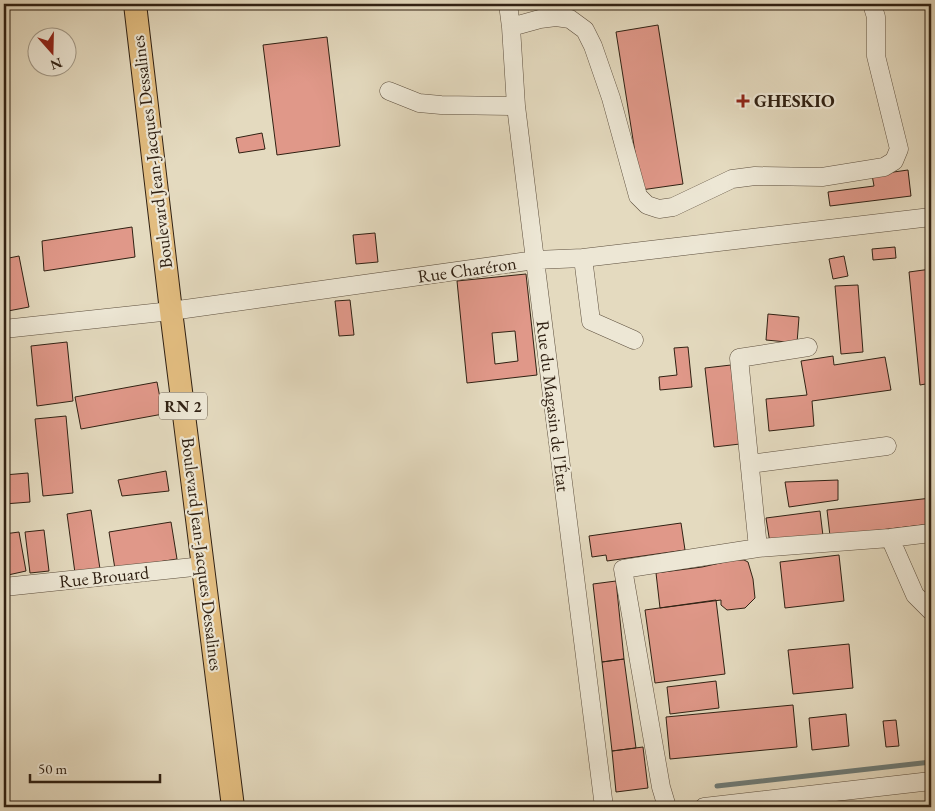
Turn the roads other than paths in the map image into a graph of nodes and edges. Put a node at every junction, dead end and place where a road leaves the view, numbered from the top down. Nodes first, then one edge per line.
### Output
1 (135, 4) edge
2 (508, 4) edge
3 (872, 4) edge
4 (511, 27) junction
5 (389, 91) dead end
6 (516, 106) junction
7 (931, 217) edge
8 (583, 258) junction
9 (535, 260) junction
10 (171, 311) junction
11 (4, 329) edge
12 (634, 340) dead end
13 (808, 348) dead end
14 (886, 446) dead end
15 (750, 464) junction
16 (931, 533) edge
17 (890, 538) junction
18 (758, 548) junction
19 (203, 566) junction
20 (4, 587) edge
21 (931, 611) edge
22 (931, 781) edge
23 (233, 807) edge
24 (604, 807) edge
25 (667, 807) edge
26 (704, 807) edge

1 - 10 main road, Boulevard Jean-Jacques Dessalines / RN 2
2 - 4 street, Rue du Magasin de l'État
3 - 4 street
4 - 6 street, Rue du Magasin de l'État
5 - 6 street
6 - 9 street, Rue du Magasin de l'État
7 - 8 street, Rue Charéron
8 - 9 street, Rue Charéron
8 - 12 street
9 - 10 street, Rue Charéron
9 - 24 street, Rue du Magasin de l'État
10 - 11 street, Rue Charéron
10 - 19 main road, Boulevard Jean-Jacques Dessalines / RN 2
13 - 15 street
14 - 15 street
15 - 18 street
16 - 17 street
17 - 18 street
17 - 21 street
18 - 25 street
19 - 20 street, Rue Brouard
19 - 23 main road, Boulevard Jean-Jacques Dessalines / RN 2
22 - 26 street

